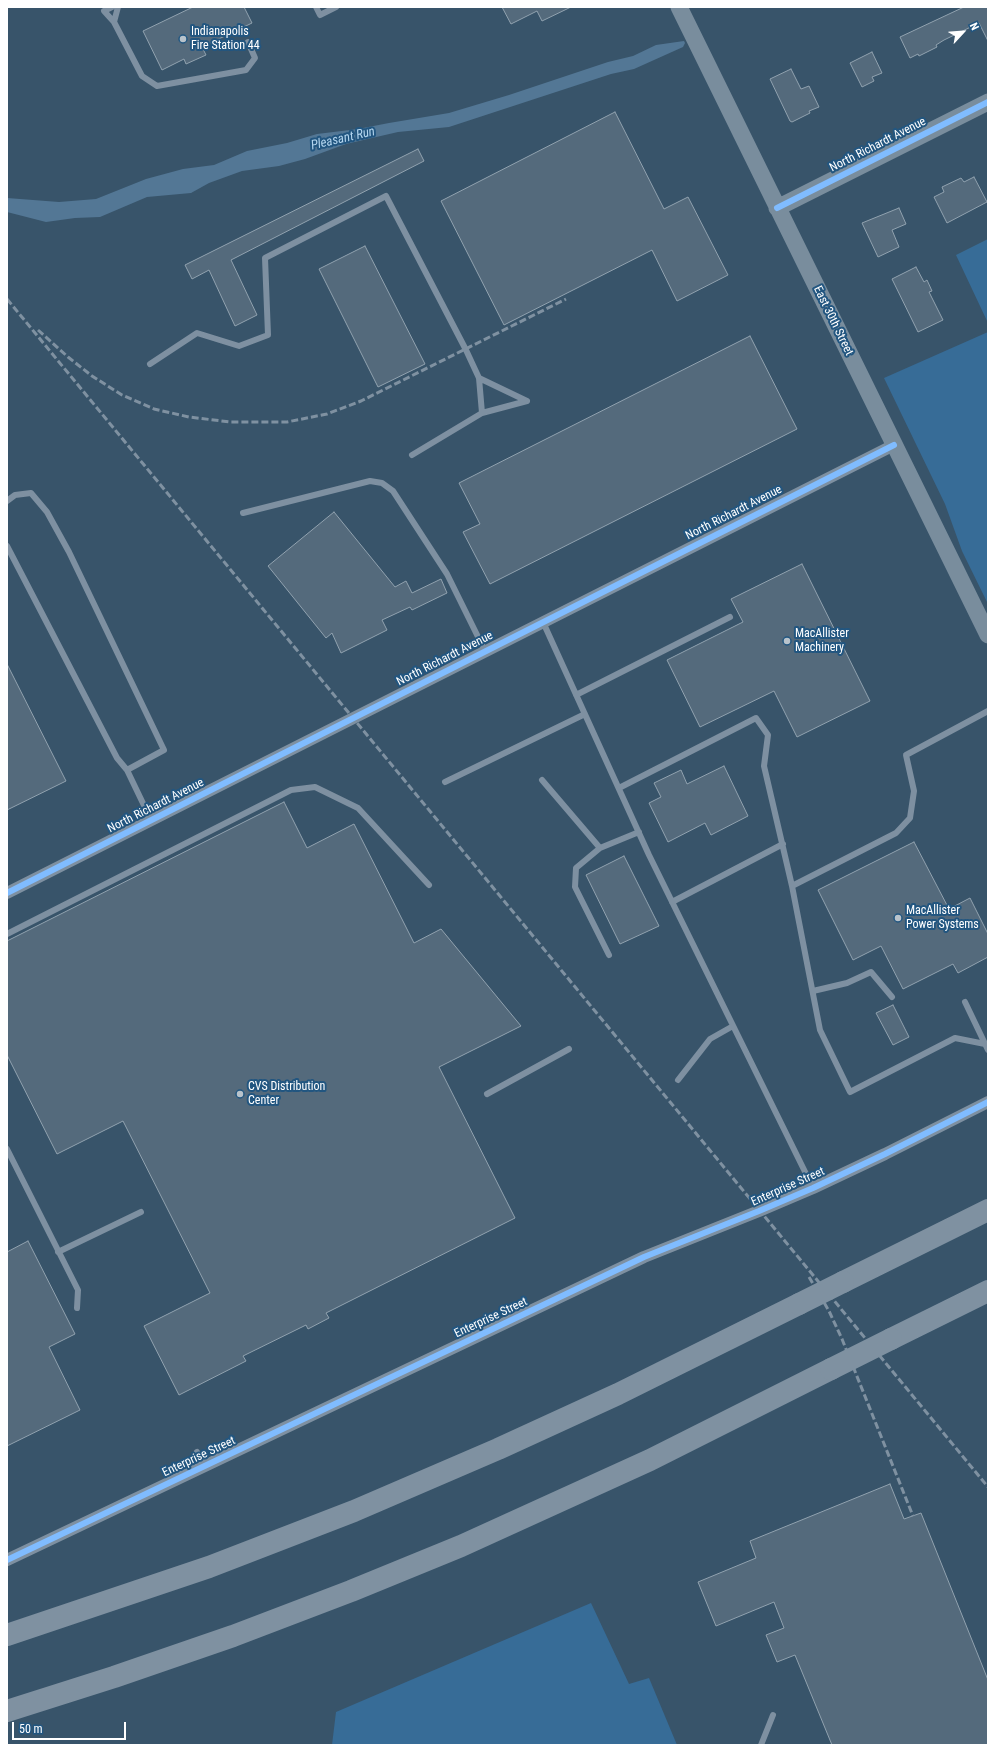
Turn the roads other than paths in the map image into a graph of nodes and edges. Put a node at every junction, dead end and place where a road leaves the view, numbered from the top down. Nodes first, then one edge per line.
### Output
1 (112, 7) edge
2 (118, 7) edge
3 (316, 7) edge
4 (336, 7) edge
5 (679, 7) edge
6 (114, 22) junction
7 (248, 42) dead end
8 (988, 102) edge
9 (777, 208) junction
10 (150, 364) dead end
11 (479, 378) junction
12 (482, 413) junction
13 (894, 445) junction
14 (412, 456) dead end
15 (7, 501) edge
16 (243, 513) dead end
17 (7, 546) edge
18 (730, 617) dead end
19 (543, 622) junction
20 (988, 635) edge
21 (486, 652) junction
22 (576, 694) junction
23 (988, 711) edge
24 (585, 714) junction
25 (127, 770) junction
26 (542, 780) dead end
27 (444, 782) dead end
28 (619, 788) junction
29 (151, 820) junction
30 (639, 832) junction
31 (783, 844) junction
32 (600, 848) junction
33 (429, 885) dead end
34 (792, 886) junction
35 (7, 893) edge
36 (672, 902) junction
37 (7, 934) edge
38 (609, 955) dead end
39 (813, 991) junction
40 (892, 997) dead end
41 (965, 1002) dead end
42 (733, 1026) junction
43 (985, 1044) junction
44 (569, 1049) dead end
45 (988, 1050) edge
46 (678, 1080) dead end
47 (487, 1094) dead end
48 (988, 1102) edge
49 (7, 1149) edge
50 (813, 1188) junction
51 (988, 1210) edge
52 (141, 1212) dead end
53 (58, 1252) junction
54 (988, 1291) edge
55 (77, 1308) dead end
56 (197, 1452) dead end
57 (204, 1466) junction
58 (7, 1560) edge
59 (7, 1635) edge
60 (7, 1711) edge
61 (773, 1715) dead end
62 (761, 1745) edge

1 - 6 lane
2 - 6 lane
3 - 4 lane
5 - 9 main road, East 30th Street
6 - 7 lane
8 - 9 main road, North Richardt Avenue
9 - 13 main road, East 30th Street
10 - 11 lane
11 - 12 lane
11 - 12 lane
12 - 14 lane
13 - 19 street, North Richardt Avenue
13 - 20 main road, East 30th Street
15 - 25 lane
16 - 21 lane
17 - 25 lane
18 - 22 lane
19 - 21 street, North Richardt Avenue
19 - 22 lane
21 - 29 street, North Richardt Avenue
22 - 24 lane
23 - 34 lane
24 - 27 lane
24 - 28 lane
25 - 29 lane
26 - 32 lane
28 - 30 lane
28 - 31 lane
29 - 35 street, North Richardt Avenue
30 - 32 lane
30 - 36 lane
31 - 34 lane
31 - 36 lane
32 - 38 lane
33 - 37 lane
34 - 39 lane
36 - 42 lane
39 - 40 lane
39 - 43 lane
41 - 43 lane
42 - 46 lane
42 - 50 lane
43 - 45 lane
44 - 47 lane
48 - 50 street, Enterprise Street
49 - 53 lane
50 - 57 street, Enterprise Street
51 - 59 highway, bridge
52 - 53 lane
53 - 55 lane
54 - 60 highway, bridge
56 - 57 lane
57 - 58 street, Enterprise Street
61 - 62 lane

